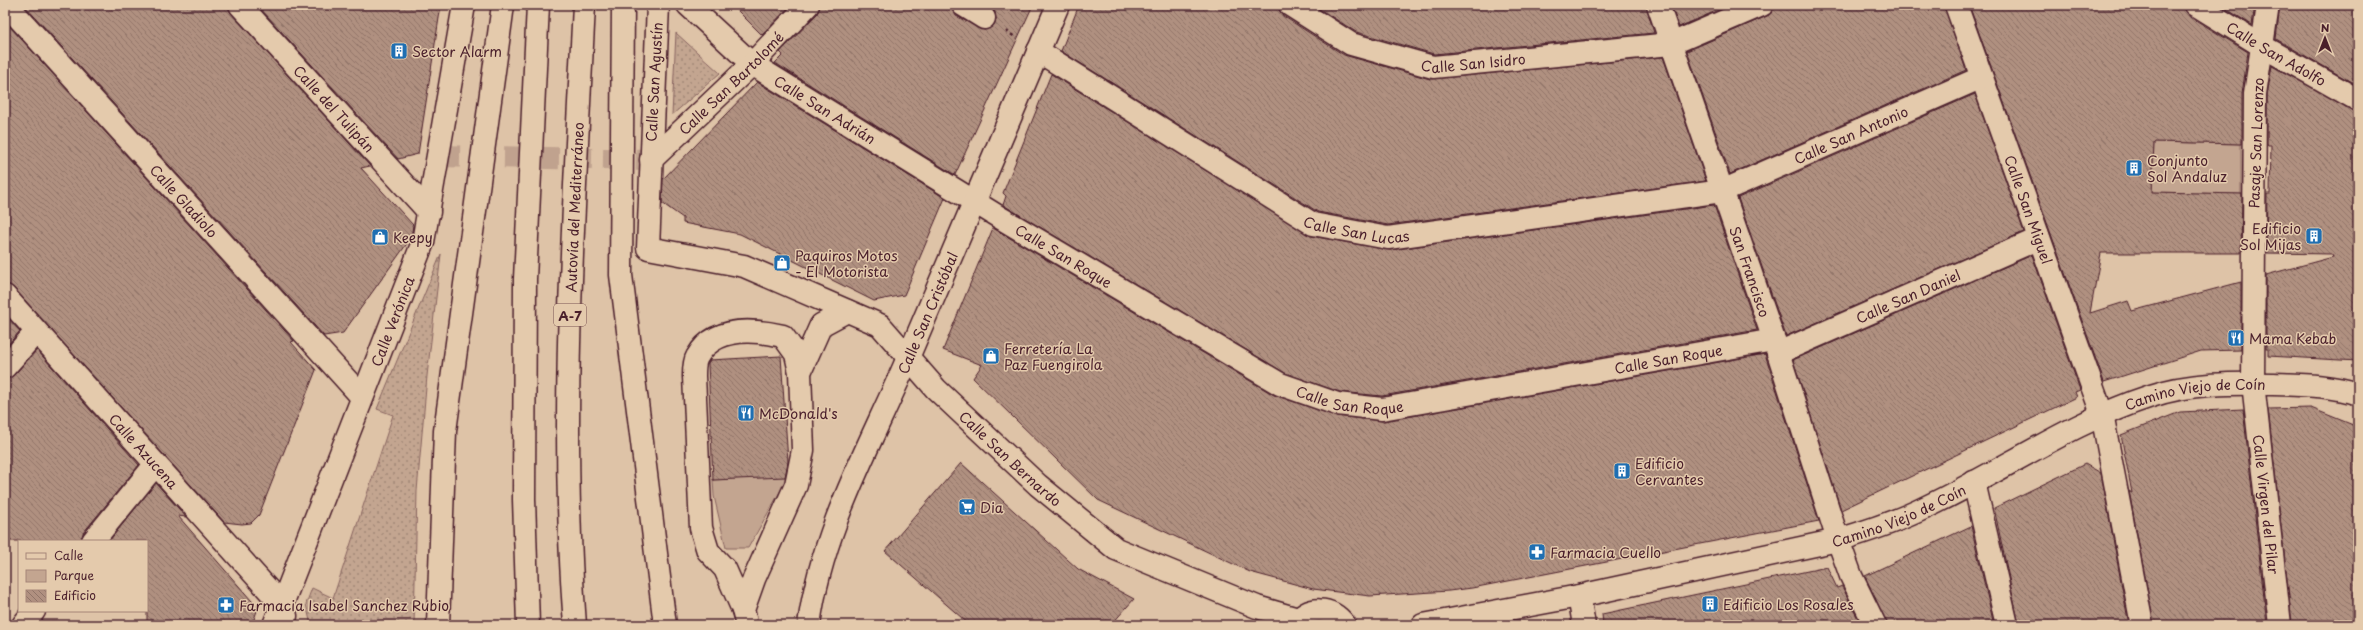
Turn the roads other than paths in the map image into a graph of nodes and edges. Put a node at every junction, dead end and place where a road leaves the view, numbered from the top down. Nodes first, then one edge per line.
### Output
1 (7, 5) edge
2 (240, 5) edge
3 (464, 5) edge
4 (503, 5) edge
5 (538, 5) edge
6 (584, 5) edge
7 (623, 5) edge
8 (658, 5) edge
9 (688, 5) edge
10 (808, 5) edge
11 (963, 5) edge
12 (1058, 5) edge
13 (1290, 5) edge
14 (1658, 5) edge
15 (1762, 5) edge
16 (1956, 5) edge
17 (2196, 5) edge
18 (2268, 5) edge
19 (984, 18) road end
20 (1670, 44) junction
21 (2262, 46) junction
22 (1038, 51) junction
23 (752, 64) junction
24 (1980, 78) junction
25 (2358, 100) edge
26 (651, 160) junction
27 (1722, 191) junction
28 (973, 200) junction
29 (429, 212) junction
30 (2038, 239) junction
31 (744, 266) joint
32 (5, 296) edge
33 (847, 311) junction
34 (36, 332) junction
35 (1776, 347) junction
36 (907, 359) junction
37 (5, 367) edge
38 (800, 372) junction
39 (2253, 383) junction
40 (2358, 394) edge
41 (362, 397) junction
42 (2102, 414) junction
43 (155, 465) junction
44 (1974, 482) junction
45 (94, 540) edge
46 (1838, 540) junction
47 (1579, 596) junction
48 (33, 612) edge
49 (278, 615) edge
50 (745, 618) edge
51 (1297, 622) edge
52 (23, 625) edge
53 (290, 625) edge
54 (438, 625) edge
55 (528, 625) edge
56 (575, 625) edge
57 (665, 625) edge
58 (809, 625) edge
59 (1345, 625) edge
60 (1423, 625) edge
61 (1584, 625) edge
62 (1875, 625) edge
63 (2007, 625) edge
64 (2142, 625) edge
65 (2280, 625) edge

1 - 41 main road, Calle Gladiolo
2 - 29 main road, Calle del Tulipán
3 - 29 main road, Calle Verónica
4 - 54 main road
5 - 55 main road
6 - 56 main road, Autovía del Mediterráneo / A-7
7 - 57 main road
8 - 26 main road, Calle San Agustín
9 - 23 main road, Calle San Adrián
10 - 23 main road, Calle San Bartolomé
11 - 19 main road
12 - 22 main road, Calle San Cristóbal
13 - 20 main road, Calle San Isidro
14 - 20 main road, San Francisco
15 - 20 main road, Calle San Isidro
16 - 24 main road, Calle San Miguel
17 - 21 main road, Calle San Adolfo
18 - 21 main road, Pasaje San Lorenzo
20 - 27 main road, San Francisco
21 - 25 main road, Calle San Adolfo
21 - 39 main road, Pasaje San Lorenzo
22 - 27 main road, Calle San Lucas
22 - 28 main road, Calle San Cristóbal
23 - 26 main road, Calle San Bartolomé
23 - 28 main road, Calle San Adrián
24 - 27 main road, Calle San Antonio
24 - 30 main road, Calle San Miguel
26 - 31 main road, Calle San Agustín
27 - 35 main road, San Francisco
28 - 35 main road, Calle San Roque
28 - 36 main road, Calle San Cristóbal
29 - 41 main road, Calle Verónica
30 - 35 main road, Calle San Daniel
30 - 42 main road, Calle San Miguel
31 - 33 main road, Calle San Bernardo
32 - 34 main road, Calle Azucena
33 - 36 main road, Calle San Bernardo
33 - 38 main road
34 - 37 main road
34 - 43 main road, Calle Azucena
35 - 46 main road, San Francisco
36 - 51 main road, Calle San Bernardo
36 - 58 main road, Calle San Cristóbal
38 - 50 main road
38 - 50 main road
39 - 40 main road, Camino Viejo de Coín
39 - 42 main road, Camino Viejo de Coín
39 - 65 main road, Calle Virgen del Pilar
41 - 49 main road, Calle Verónica
42 - 44 main road, Camino Viejo de Coín
42 - 64 main road, Calle San Miguel
43 - 45 main road
43 - 49 main road, Calle Azucena
44 - 46 main road, Camino Viejo de Coín
44 - 63 main road
46 - 47 main road, Camino Viejo de Coín
46 - 62 main road, San Francisco
47 - 60 main road, Camino Viejo de Coín
47 - 61 main road
48 - 52 main road
49 - 53 main road
51 - 59 main road

